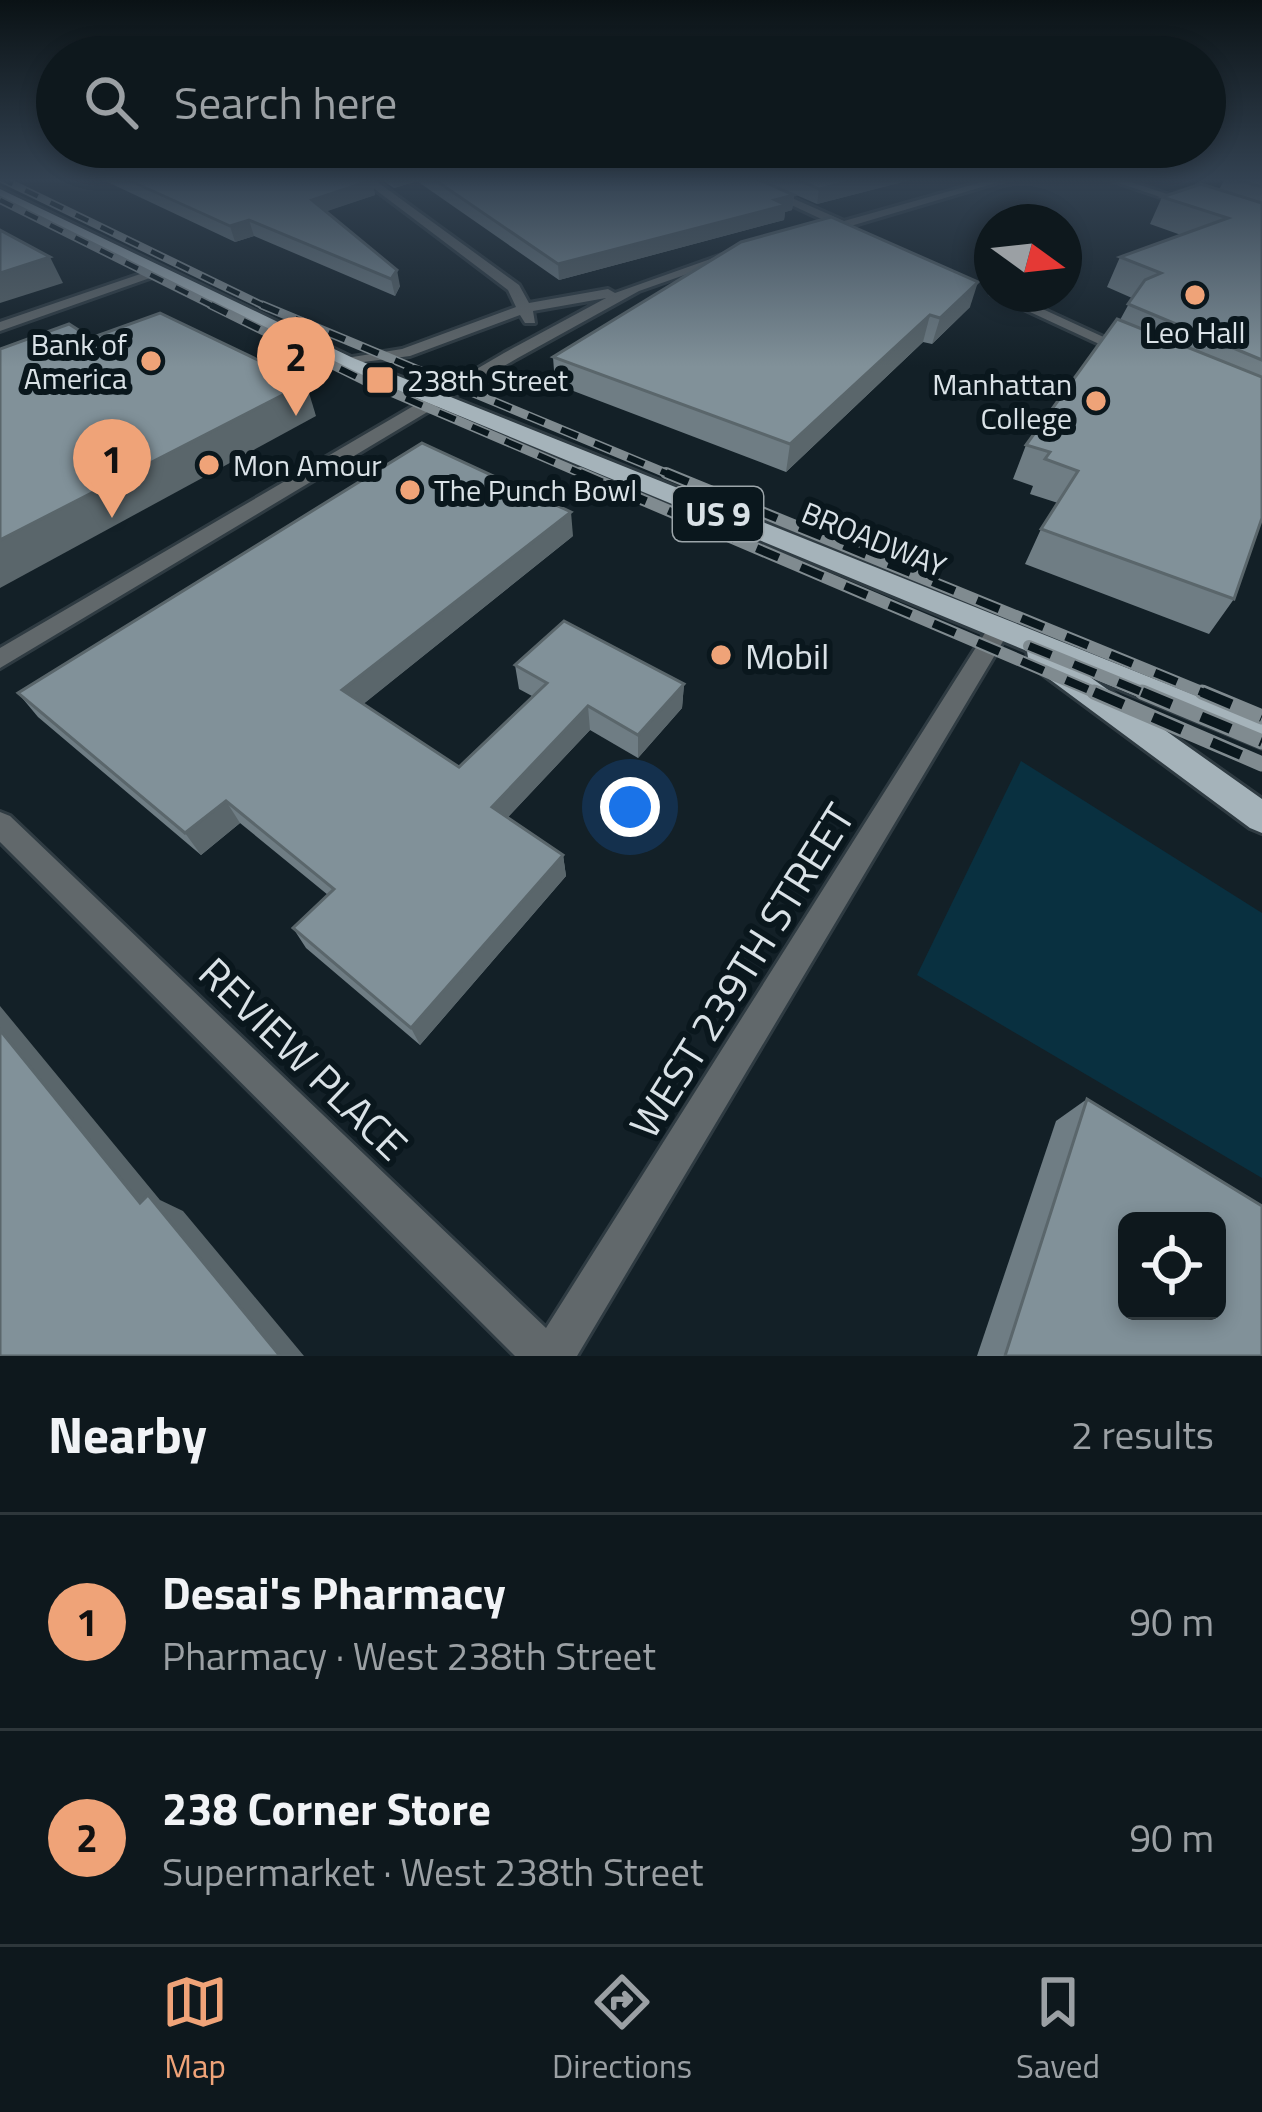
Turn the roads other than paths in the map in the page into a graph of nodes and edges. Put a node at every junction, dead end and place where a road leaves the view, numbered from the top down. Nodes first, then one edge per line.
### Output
1 (95, 241) edge
2 (451, 241) edge
3 (755, 249) edge
4 (157, 273) junction
5 (634, 288) junction
6 (527, 308) junction
7 (1038, 312) edge
8 (0, 327) edge
9 (510, 356) junction
10 (346, 362) junction
11 (1155, 364) edge
12 (436, 400) junction
13 (1000, 628) junction
14 (0, 659) edge
15 (1262, 735) edge
16 (1262, 818) edge
17 (0, 824) edge
18 (549, 1356) edge

1 - 4 main road, BROADWAY / US 9
2 - 6 street
3 - 5 street
4 - 8 street
4 - 10 main road, BROADWAY / US 9
5 - 6 street
5 - 9 street
6 - 9 street
6 - 10 street
7 - 11 street
9 - 12 street
10 - 12 main road, BROADWAY / US 9
12 - 13 main road, BROADWAY / US 9
12 - 14 street
13 - 15 main road, BROADWAY / US 9
13 - 16 main road, BROADWAY / US 9
13 - 18 street, WEST 239TH STREET
17 - 18 street, REVIEW PLACE

